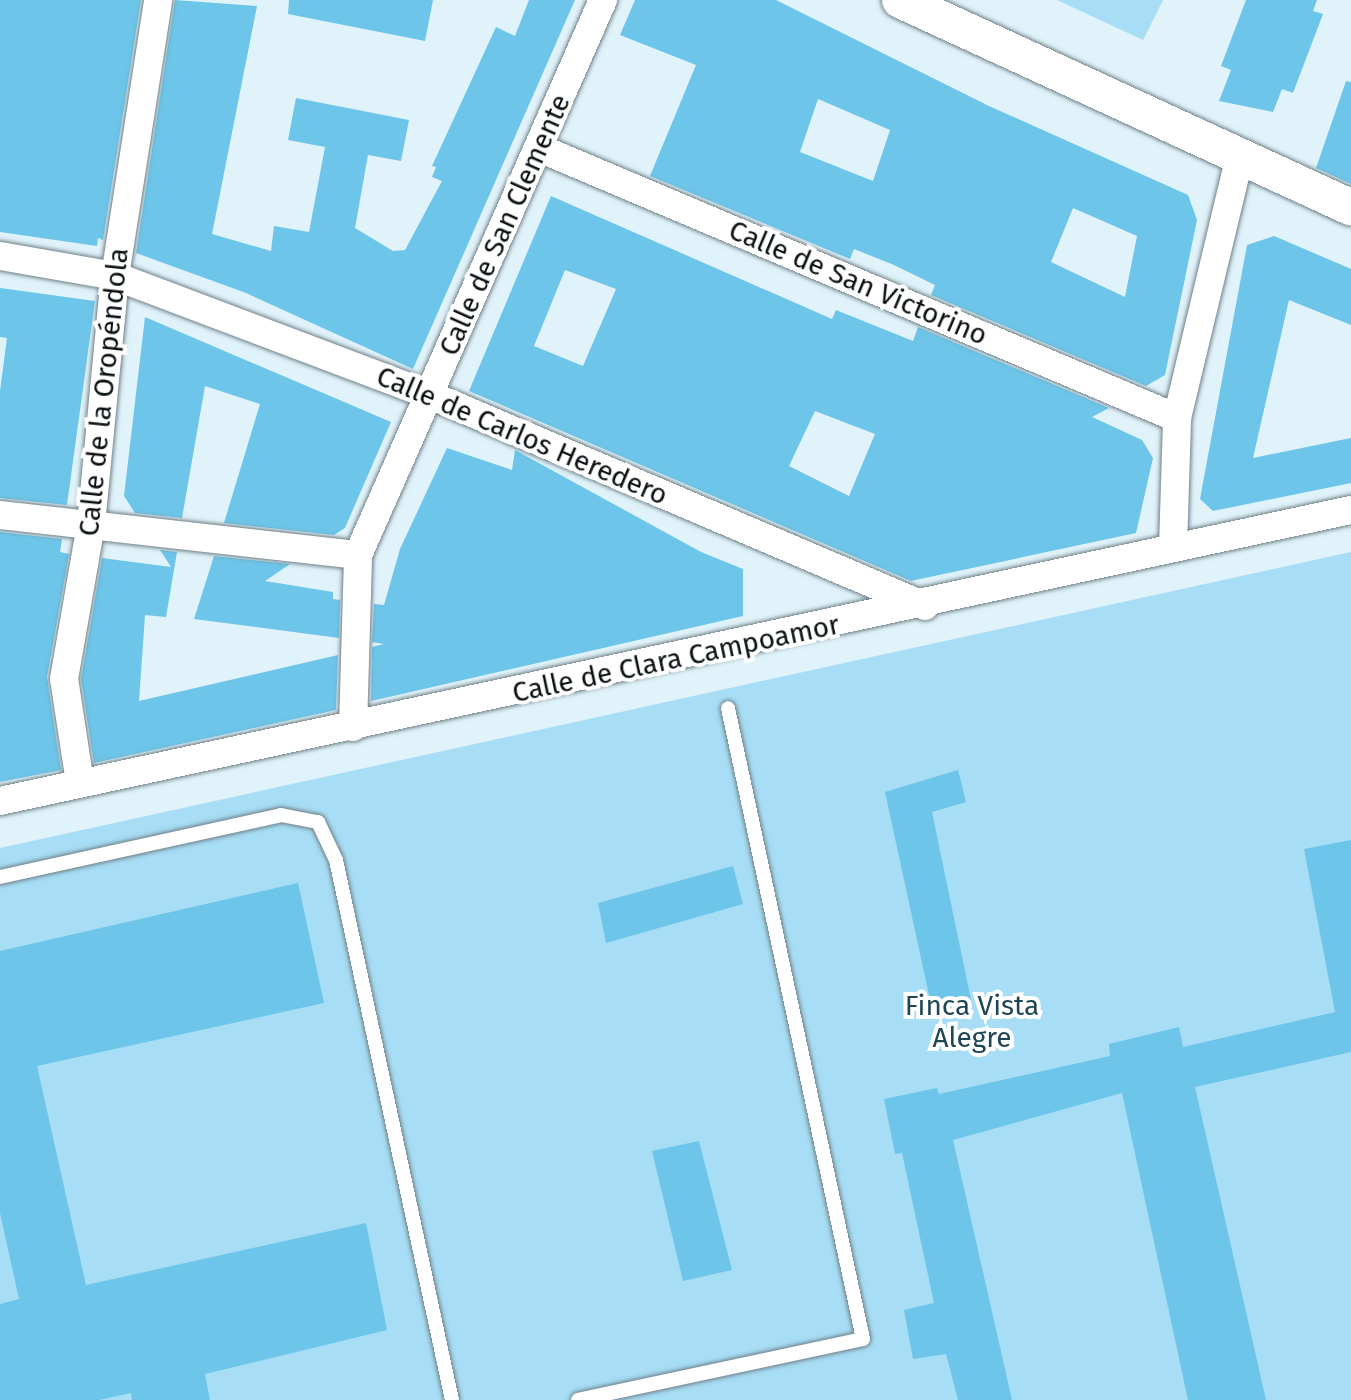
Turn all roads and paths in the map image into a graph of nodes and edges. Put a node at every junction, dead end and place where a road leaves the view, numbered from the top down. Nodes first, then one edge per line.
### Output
1 (158, 0) edge
2 (603, 0) edge
3 (902, 0) edge
4 (539, 148) junction
5 (1239, 159) junction
6 (1351, 207) edge
7 (0, 256) edge
8 (115, 276) junction
9 (430, 395) junction
10 (1177, 418) junction
11 (1351, 510) edge
12 (0, 515) edge
13 (91, 525) junction
14 (1173, 548) junction
15 (358, 555) junction
16 (925, 606) junction
17 (728, 708) dead end
18 (353, 727) junction
19 (80, 783) junction
20 (0, 801) edge
21 (0, 877) edge
22 (452, 1400) edge
23 (578, 1400) edge

1 - 8 street, Calle de la Oropéndola
2 - 4 street, Calle de San Clemente
3 - 5 street
4 - 9 street, Calle de San Clemente
4 - 10 street, Calle de San Victorino
5 - 6 street
5 - 10 street
7 - 8 street, Calle de Carlos Heredero
8 - 9 street, Calle de Carlos Heredero
8 - 13 street, Calle de la Oropéndola
9 - 15 street, Calle de San Clemente
9 - 16 street, Calle de Carlos Heredero
10 - 14 street
11 - 14 street, Calle de Clara Campoamor
12 - 13 street
13 - 15 street
13 - 19 street, Calle de la Oropéndola
14 - 16 street, Calle de Clara Campoamor
15 - 18 street, Calle de San Clemente
16 - 18 street, Calle de Clara Campoamor
17 - 23 lane
18 - 19 street, Calle de Clara Campoamor
19 - 20 street, Calle de Clara Campoamor
21 - 22 lane

